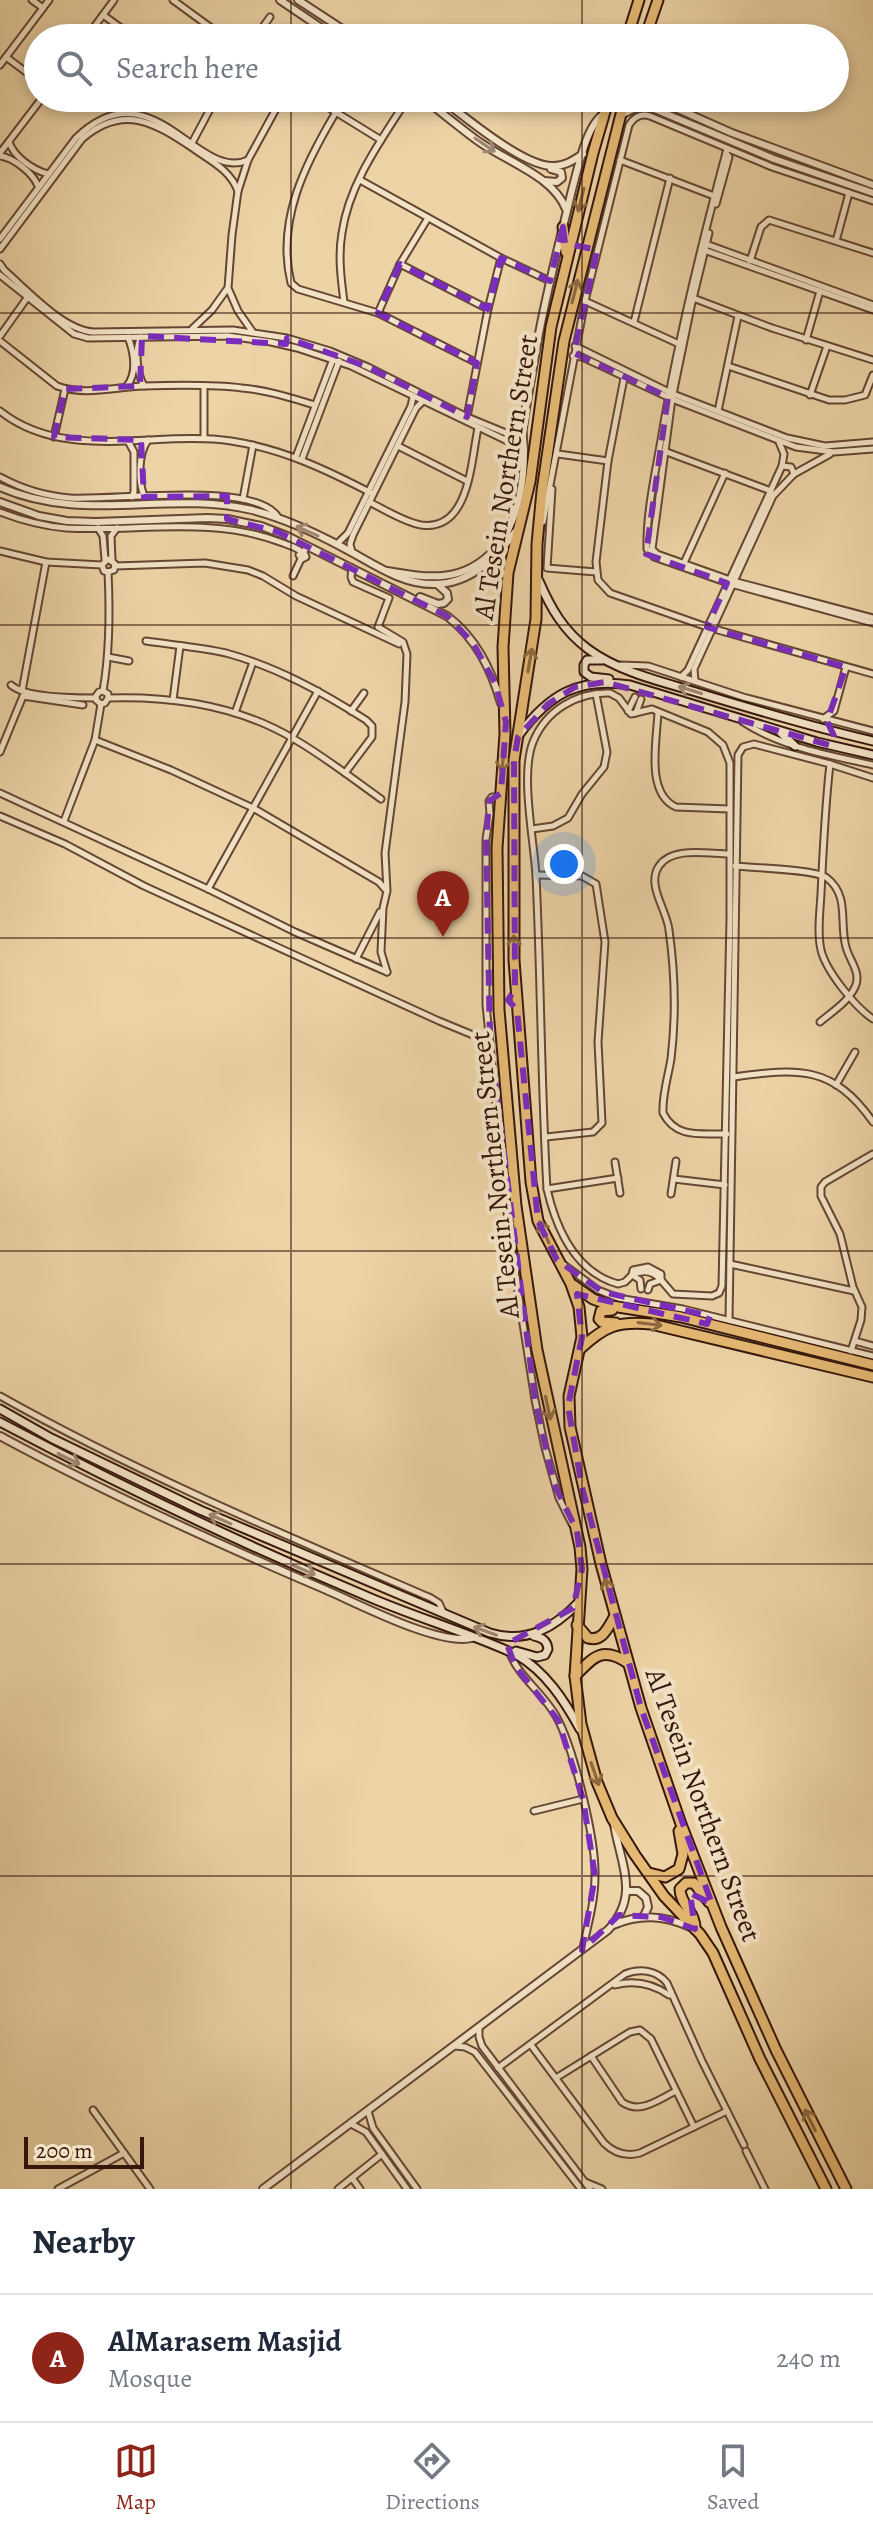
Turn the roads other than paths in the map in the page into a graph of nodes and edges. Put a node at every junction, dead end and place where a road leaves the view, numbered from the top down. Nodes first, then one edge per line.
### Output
1 (32, 0) edge
2 (49, 0) edge
3 (114, 0) edge
4 (173, 0) edge
5 (280, 0) edge
6 (298, 0) edge
7 (639, 0) edge
8 (658, 0) edge
9 (43, 8) junction
10 (103, 15) junction
11 (270, 17) dead end
12 (31, 24) edge
13 (96, 24) edge
14 (116, 24) edge
15 (206, 24) edge
16 (265, 24) edge
17 (315, 24) edge
18 (335, 24) edge
19 (631, 24) edge
20 (650, 24) edge
21 (24, 33) edge
22 (6, 57) junction
23 (0, 65) edge
24 (24, 70) edge
25 (32, 112) edge
26 (209, 112) edge
27 (274, 112) edge
28 (336, 112) joint
29 (399, 112) edge
30 (441, 112) edge
31 (459, 112) edge
32 (622, 112) edge
33 (627, 112) edge
34 (651, 112) junction
35 (685, 112) edge
36 (605, 113) joint
37 (621, 115) junction
38 (381, 140) junction
39 (9, 142) junction
40 (192, 143) junction
41 (727, 151) junction
42 (583, 154) junction
43 (0, 155) edge
44 (248, 160) junction
45 (620, 160) junction
46 (218, 162) junction
47 (773, 163) junction
48 (548, 166) junction
49 (49, 174) junction
50 (670, 178) junction
51 (360, 180) junction
52 (544, 181) junction
53 (873, 185) edge
54 (39, 187) junction
55 (238, 191) junction
56 (849, 193) junction
57 (873, 193) edge
58 (714, 196) junction
59 (873, 201) edge
60 (567, 211) junction
61 (428, 218) junction
62 (563, 227) junction
63 (0, 239) edge
64 (836, 241) junction
65 (705, 247) junction
66 (0, 249) edge
67 (592, 249) junction
68 (873, 253) edge
69 (567, 257) junction
70 (501, 258) junction
71 (750, 261) junction
72 (0, 264) edge
73 (400, 264) junction
74 (1, 273) edge
75 (697, 273) junction
76 (550, 281) junction
77 (228, 288) junction
78 (820, 291) junction
79 (27, 298) junction
80 (693, 298) junction
81 (585, 301) junction
82 (344, 302) junction
83 (873, 307) edge
84 (488, 309) junction
85 (378, 313) junction
86 (738, 316) junction
87 (634, 322) junction
88 (191, 329) junction
89 (75, 331) junction
90 (252, 331) junction
91 (168, 333) junction
92 (550, 334) junction
93 (142, 336) junction
94 (128, 337) junction
95 (565, 337) junction
96 (0, 338) edge
97 (806, 340) junction
98 (287, 341) junction
99 (679, 344) junction
100 (575, 346) junction
101 (827, 346) junction
102 (573, 356) junction
103 (336, 360) junction
104 (873, 360) edge
105 (477, 363) junction
106 (562, 363) junction
107 (545, 364) junction
108 (728, 366) junction
109 (873, 375) edge
110 (624, 378) junction
111 (144, 386) junction
112 (126, 387) junction
113 (204, 387) junction
114 (65, 389) junction
115 (810, 395) junction
116 (671, 396) junction
117 (413, 397) junction
118 (422, 402) junction
119 (315, 405) junction
120 (0, 411) edge
121 (718, 411) junction
122 (467, 417) junction
123 (478, 428) junction
124 (523, 433) junction
125 (54, 437) junction
126 (204, 438) junction
127 (127, 440) junction
128 (148, 440) junction
129 (779, 441) junction
130 (873, 442) edge
131 (253, 445) junction
132 (398, 446) junction
133 (524, 449) junction
134 (873, 449) edge
135 (664, 451) junction
136 (834, 452) junction
137 (558, 454) junction
138 (299, 458) junction
139 (608, 461) junction
140 (782, 466) junction
141 (725, 473) junction
142 (794, 474) junction
143 (0, 477) edge
144 (467, 481) junction
145 (551, 484) junction
146 (2, 490) edge
147 (771, 491) junction
148 (371, 492) junction
149 (132, 497) junction
150 (144, 497) junction
151 (243, 499) junction
152 (0, 502) edge
153 (369, 502) junction
154 (206, 504) junction
155 (228, 506) junction
156 (1, 514) edge
157 (208, 518) junction
158 (279, 518) junction
159 (227, 519) junction
160 (60, 520) junction
161 (146, 524) junction
162 (254, 524) junction
163 (520, 526) junction
164 (65, 528) junction
165 (98, 528) junction
166 (117, 528) junction
167 (251, 534) junction
168 (538, 535) junction
169 (103, 536) junction
170 (111, 536) junction
171 (337, 544) junction
172 (0, 551) edge
173 (352, 552) junction
174 (303, 553) junction
175 (46, 562) junction
176 (108, 563) junction
177 (684, 563) junction
178 (352, 568) junction
179 (387, 571) junction
180 (596, 572) junction
181 (293, 576) dead end
182 (537, 579) junction
183 (730, 582) junction
184 (437, 584) junction
185 (404, 593) junction
186 (873, 621) edge
187 (709, 628) junction
188 (146, 641) dead end
189 (399, 644) dead end
190 (180, 646) junction
191 (108, 657) junction
192 (129, 661) dead end
193 (253, 662) junction
194 (612, 664) junction
195 (846, 667) junction
196 (873, 674) edge
197 (681, 677) junction
198 (695, 681) junction
199 (618, 683) junction
200 (11, 685) dead end
201 (22, 691) junction
202 (103, 691) junction
203 (318, 691) junction
204 (364, 693) dead end
205 (639, 693) junction
206 (596, 694) junction
207 (96, 698) junction
208 (108, 698) junction
209 (173, 700) junction
210 (762, 702) junction
211 (101, 704) junction
212 (83, 705) dead end
213 (351, 711) junction
214 (628, 711) junction
215 (760, 711) junction
216 (834, 711) junction
217 (658, 712) junction
218 (235, 713) junction
219 (636, 714) junction
220 (735, 717) junction
221 (506, 718) junction
222 (823, 719) junction
223 (840, 724) junction
224 (777, 730) junction
225 (832, 731) junction
226 (873, 731) edge
227 (847, 735) junction
228 (518, 737) junction
229 (293, 738) junction
230 (95, 740) junction
231 (873, 741) edge
232 (829, 745) junction
233 (795, 746) junction
234 (843, 748) junction
235 (0, 752) edge
236 (873, 755) edge
237 (830, 764) junction
238 (873, 765) edge
239 (345, 773) junction
240 (873, 778) edge
241 (0, 793) edge
242 (501, 797) junction
243 (381, 799) dead end
244 (253, 808) junction
245 (729, 809) junction
246 (0, 816) edge
247 (64, 821) junction
248 (532, 829) junction
249 (729, 854) junction
250 (735, 866) junction
251 (536, 875) junction
252 (822, 875) junction
253 (208, 889) junction
254 (387, 891) junction
255 (383, 908) junction
256 (365, 942) junction
257 (381, 947) junction
258 (356, 959) junction
259 (498, 989) junction
260 (515, 989) junction
261 (850, 995) junction
262 (499, 1010) junction
263 (517, 1010) junction
264 (873, 1019) edge
265 (820, 1022) dead end
266 (490, 1042) junction
267 (855, 1052) dead end
268 (734, 1077) junction
269 (836, 1085) junction
270 (873, 1122) edge
271 (727, 1134) junction
272 (546, 1137) junction
273 (873, 1154) edge
274 (676, 1161) dead end
275 (615, 1162) dead end
276 (618, 1178) junction
277 (674, 1179) junction
278 (725, 1185) junction
279 (547, 1189) junction
280 (620, 1193) dead end
281 (671, 1194) dead end
282 (557, 1260) junction
283 (730, 1264) junction
284 (632, 1275) junction
285 (661, 1280) junction
286 (571, 1284) junction
287 (855, 1292) junction
288 (643, 1295) junction
289 (618, 1308) junction
290 (709, 1320) junction
291 (729, 1320) junction
292 (617, 1324) junction
293 (854, 1341) junction
294 (873, 1346) edge
295 (580, 1349) junction
296 (851, 1351) junction
297 (873, 1356) edge
298 (873, 1365) edge
299 (873, 1377) edge
300 (0, 1396) edge
301 (0, 1409) edge
302 (0, 1422) edge
303 (0, 1436) edge
304 (577, 1531) junction
305 (579, 1602) junction
306 (445, 1614) junction
307 (615, 1616) junction
308 (577, 1625) junction
309 (530, 1636) junction
310 (472, 1638) junction
311 (510, 1652) junction
312 (628, 1663) junction
313 (575, 1676) junction
314 (584, 1736) junction
315 (583, 1799) junction
316 (534, 1811) dead end
317 (614, 1820) junction
318 (681, 1824) junction
319 (646, 1871) junction
320 (627, 1891) junction
321 (712, 1904) junction
322 (644, 1916) junction
323 (613, 1925) junction
324 (695, 1929) junction
325 (582, 1950) junction
326 (610, 1986) junction
327 (673, 1999) junction
328 (479, 2028) junction
329 (531, 2045) junction
330 (454, 2046) junction
331 (482, 2046) junction
332 (475, 2052) junction
333 (591, 2056) junction
334 (498, 2068) junction
335 (556, 2078) junction
336 (676, 2091) junction
337 (93, 2110) dead end
338 (368, 2111) junction
339 (727, 2111) junction
340 (537, 2120) junction
341 (351, 2124) junction
342 (531, 2124) junction
343 (694, 2127) junction
344 (124, 2153) junction
345 (382, 2154) junction
346 (352, 2178) junction
347 (583, 2181) junction
348 (58, 2189) edge
349 (150, 2189) edge
350 (263, 2189) edge
351 (338, 2189) edge
352 (360, 2189) edge
353 (407, 2189) edge
354 (417, 2189) edge
355 (581, 2189) edge
356 (590, 2189) edge
357 (602, 2189) edge
358 (764, 2189) edge
359 (826, 2189) edge
360 (846, 2189) edge

1 - 9 street
2 - 9 street
3 - 10 street
4 - 15 street
5 - 17 street
6 - 18 street
7 - 19 main road
8 - 20 main road
9 - 12 street
10 - 13 street
10 - 14 street
11 - 16 street
21 - 22 street
22 - 23 street
22 - 24 street
25 - 39 street
26 - 40 street
27 - 44 street
28 - 38 street
28 - 82 street
29 - 38 street
30 -> 52 street
31 - 48 street
32 - 37 main road, Al Tesein Northern Street
33 - 37 street
34 - 41 street
34 - 45 street
34 - 47 street
35 - 53 street
36 - 42 street
36 -> 69 main road, Al Tesein Northern Street
37 - 67 main road, Al Tesein Northern Street
38 - 51 street
39 - 43 street
39 - 49 street
40 - 46 street
40 - 49 street
41 - 47 street
41 - 58 street
41 - 65 street
42 - 48 street
42 - 60 street
43 - 54 street
44 - 46 street
44 - 55 street
45 - 50 street
45 - 67 street
46 - 55 street
46 - 66 street
47 - 56 street
47 - 57 street
48 - 52 street
49 - 54 street
50 - 58 street
50 - 87 street
51 - 61 street
51 - 82 street
52 - 60 street
54 - 63 street
55 - 77 street
56 - 59 street
56 - 64 street
58 - 75 street
60 - 62 street
61 - 70 street
61 - 73 street
62 - 69 main road
62 - 76 street
64 - 68 street
64 - 71 street
65 - 71 street
65 - 75 street
65 - 78 street
67 - 81 street
95 -> 67 main road, Al Tesein Northern Street
69 - 92 main road, Al Tesein Northern Street
70 - 76 street
70 - 84 street
71 - 83 street
72 - 74 street
73 - 84 street
73 - 85 street
74 - 79 street
74 - 89 street
75 - 80 street
75 - 99 street
76 - 124 street
77 - 88 street
77 - 90 street
78 - 83 street
78 - 97 street
79 - 89 street
79 - 96 street
80 - 86 street
80 - 116 street
81 - 87 street
81 - 100 street
82 - 85 street
84 - 105 street
85 - 105 street
86 - 97 street
86 - 108 street
87 - 99 street
88 - 90 street
88 - 91 street
89 - 91 street
89 - 94 street
90 - 98 street
91 - 93 street
91 - 98 street
92 - 95 main road
92 - 107 main road, Al Tesein Northern Street
93 - 94 street
93 - 111 street
94 - 112 street
95 - 106 main road, Al Tesein Northern Street
96 - 114 street
97 - 101 street
98 - 103 street
98 - 122 street
99 - 116 street
100 - 102 street
100 - 116 street
101 - 104 street
101 - 115 street
102 - 110 street
102 - 137 street
103 - 117 street
103 - 119 street
103 - 138 street
105 - 122 street
106 - 107 main road
106 - 168 main road, Al Tesein Northern Street
107 - 163 main road, Al Tesein Northern Street
108 - 115 street
108 - 121 street
109 - 115 street
110 - 116 street
110 - 139 street
111 - 112 street
111 - 113 street
112 - 114 street
113 - 119 street
113 - 126 street
114 - 125 street
116 - 121 street
116 - 129 street
116 - 135 street
116 - 183 street
117 - 118 street
117 - 148 street
118 - 123 street
118 - 132 street
119 - 138 street
120 - 125 street
121 - 130 street
122 - 124 street
123 - 133 street
123 - 144 street
124 - 133 street
125 - 127 street
126 - 128 street
126 - 131 street
127 - 128 street
127 - 149 street
128 - 150 street
129 - 136 street
129 - 140 street
131 - 138 street
131 - 151 street
132 - 144 street
132 - 148 street
133 - 179 street
134 - 136 street
135 - 141 street
135 - 177 street
136 - 142 street
137 - 139 street
137 - 145 street
138 - 148 street
139 - 180 street
140 - 142 street
140 - 147 street
141 - 147 street
141 - 177 street
142 - 183 street
143 - 149 street
144 - 153 street
145 - 168 street
145 - 180 street
146 - 154 street
147 - 183 street
148 - 153 street
148 - 171 street
149 - 150 street
150 - 151 street
151 - 158 street
152 - 160 street
153 - 173 street
154 - 155 street
154 - 157 street
155 - 158 street
155 - 159 street
156 - 164 street
157 - 159 street
157 - 161 street
171 -> 158 street
159 - 162 street
160 - 161 street
160 - 164 street
161 - 166 street
161 - 167 street
162 - 167 street
162 - 174 street
163 - 184 street
163 - 221 main road, Al Tesein Northern Street
164 - 165 street
165 - 166 street
165 - 169 street
166 - 170 street
167 - 174 street
168 - 182 main road, Al Tesein Northern Street
169 - 170 street
169 - 176 street
170 - 176 street
171 - 173 street
172 - 175 street
173 - 179 street
174 - 178 street
174 - 181 street
175 - 176 street
175 - 201 street
176 - 189 street
176 - 191 street
177 - 183 street
178 - 185 street
178 - 254 street
179 - 184 street
180 - 187 street
182 - 194 main road
228 -> 182 main road, Al Tesein Northern Street
183 - 186 street
183 - 187 street
184 - 185 street
185 - 221 street
187 - 195 street
187 - 197 street
187 - 198 street
188 - 190 street
190 - 193 street
190 - 209 street
191 - 192 street
191 - 202 street
193 - 203 street
193 - 218 street
194 - 197 street
194 - 199 main road
215 -> 194 main road
195 - 196 street
195 - 216 street
197 - 198 street
198 - 210 street
199 - 205 main road
199 - 228 main road
200 - 201 street
201 - 207 street
202 - 207 street
202 - 208 street
203 - 213 street
203 - 229 street
204 - 213 street
205 - 214 street
205 - 219 street
205 - 220 main road
206 - 214 street
206 - 248 street
206 - 248 street
207 - 211 street
208 - 209 street
208 - 211 street
209 - 218 street
210 - 215 main road
210 - 222 street
211 - 230 street
212 - 235 street
213 - 239 street
214 - 219 street
215 - 225 main road
216 - 222 street
216 - 223 street
217 - 219 street
217 - 245 street
217 - 245 street
218 - 229 street
220 - 224 main road
220 - 233 street
221 -> 242 main road, Al Tesein Northern Street
222 - 223 street
223 - 226 street
224 - 232 main road
224 - 233 main road
225 - 227 main road
225 - 232 main road
227 - 231 main road
227 - 234 main road
260 -> 228 main road, Al Tesein Northern Street
229 - 239 street
229 - 244 street
230 - 244 street
230 - 247 street
232 - 234 main road
233 - 238 street
234 - 236 main road
237 - 240 street
237 - 250 street
237 - 252 street
239 - 243 street
241 - 247 street
242 - 259 main road, Al Tesein Northern Street
242 - 266 street
244 - 253 street
244 - 254 street
245 - 249 street
246 - 266 street
247 - 253 street
248 - 251 street
249 - 271 street
249 - 271 street
250 - 252 street
250 - 268 street
251 - 272 street
251 - 272 street
252 - 261 street
252 - 261 street
253 - 258 street
254 - 255 street
255 - 256 street
255 - 257 street
256 - 257 street
256 - 258 street
257 - 258 street
259 - 260 main road
259 - 262 main road, Al Tesein Northern Street
260 - 263 main road, Al Tesein Northern Street
261 - 264 street
261 - 265 street
262 - 263 main road
262 -> 304 main road, Al Tesein Northern Street
282 -> 263 main road, Al Tesein Northern Street
266 - 304 street
267 - 269 street
268 - 269 street
268 - 283 street
269 - 270 street
271 - 278 street
272 - 279 street
273 - 287 street
274 - 277 street
275 - 276 street
276 - 279 street
276 - 280 street
277 - 278 street
277 - 281 street
278 - 285 street
279 - 284 street
282 - 286 main road, Al Tesein Northern Street
282 - 288 street
283 - 287 street
283 - 291 street
284 - 285 street
284 - 288 street
285 - 288 street
286 - 289 main road
286 - 295 main road, Al Tesein Northern Street
287 - 293 street
288 - 290 street
289 - 290 main road
289 - 292 main road
290 - 291 street
290 - 298 main road
291 - 296 street
292 - 295 main road
292 -> 299 main road
293 - 294 street
293 - 296 street
307 -> 295 main road, Al Tesein Northern Street
296 - 297 street
300 - 306 street
306 -> 301 main road
302 -> 310 main road
303 - 310 street
304 - 305 main road, Al Tesein Northern Street
305 - 308 main road, Al Tesein Northern Street
305 - 309 main road
309 -> 306 main road
307 - 308 main road
307 - 312 main road, Al Tesein Northern Street
308 - 313 main road, Al Tesein Northern Street
309 - 311 main road
310 - 311 main road
311 - 314 main road
311 - 315 street
312 - 313 main road
312 - 318 main road, Al Tesein Northern Street
313 - 314 main road, Al Tesein Northern Street
314 -> 317 main road, Al Tesein Northern Street
315 - 316 street
315 - 325 street
317 - 319 main road, Al Tesein Northern Street
317 - 320 street
318 - 319 main road
318 - 321 main road, Al Tesein Northern Street
319 - 324 main road, Al Tesein Northern Street
320 - 322 street
320 - 323 street
321 - 324 main road
360 -> 321 main road, Al Tesein Northern Street
322 - 323 street
322 - 324 street
323 - 325 street
324 - 359 main road, Al Tesein Northern Street
325 - 328 street
326 - 327 street
326 - 327 street
326 - 329 street
327 - 339 street
328 - 330 street
328 - 331 street
329 - 334 street
329 - 335 street
330 - 332 street
330 - 338 street
331 - 332 street
331 - 334 street
332 - 342 street
333 - 335 street
333 - 336 street
333 - 336 street
334 - 340 street
335 - 343 street
336 - 343 street
337 - 344 street
338 - 341 street
338 - 354 street
339 - 343 street
339 - 358 street
340 - 342 street
340 - 347 street
341 - 345 street
341 - 350 street
342 - 355 street
344 - 348 street
344 - 349 street
345 - 346 street
345 - 353 street
346 - 351 street
346 - 352 street
347 - 356 street
347 - 357 street

